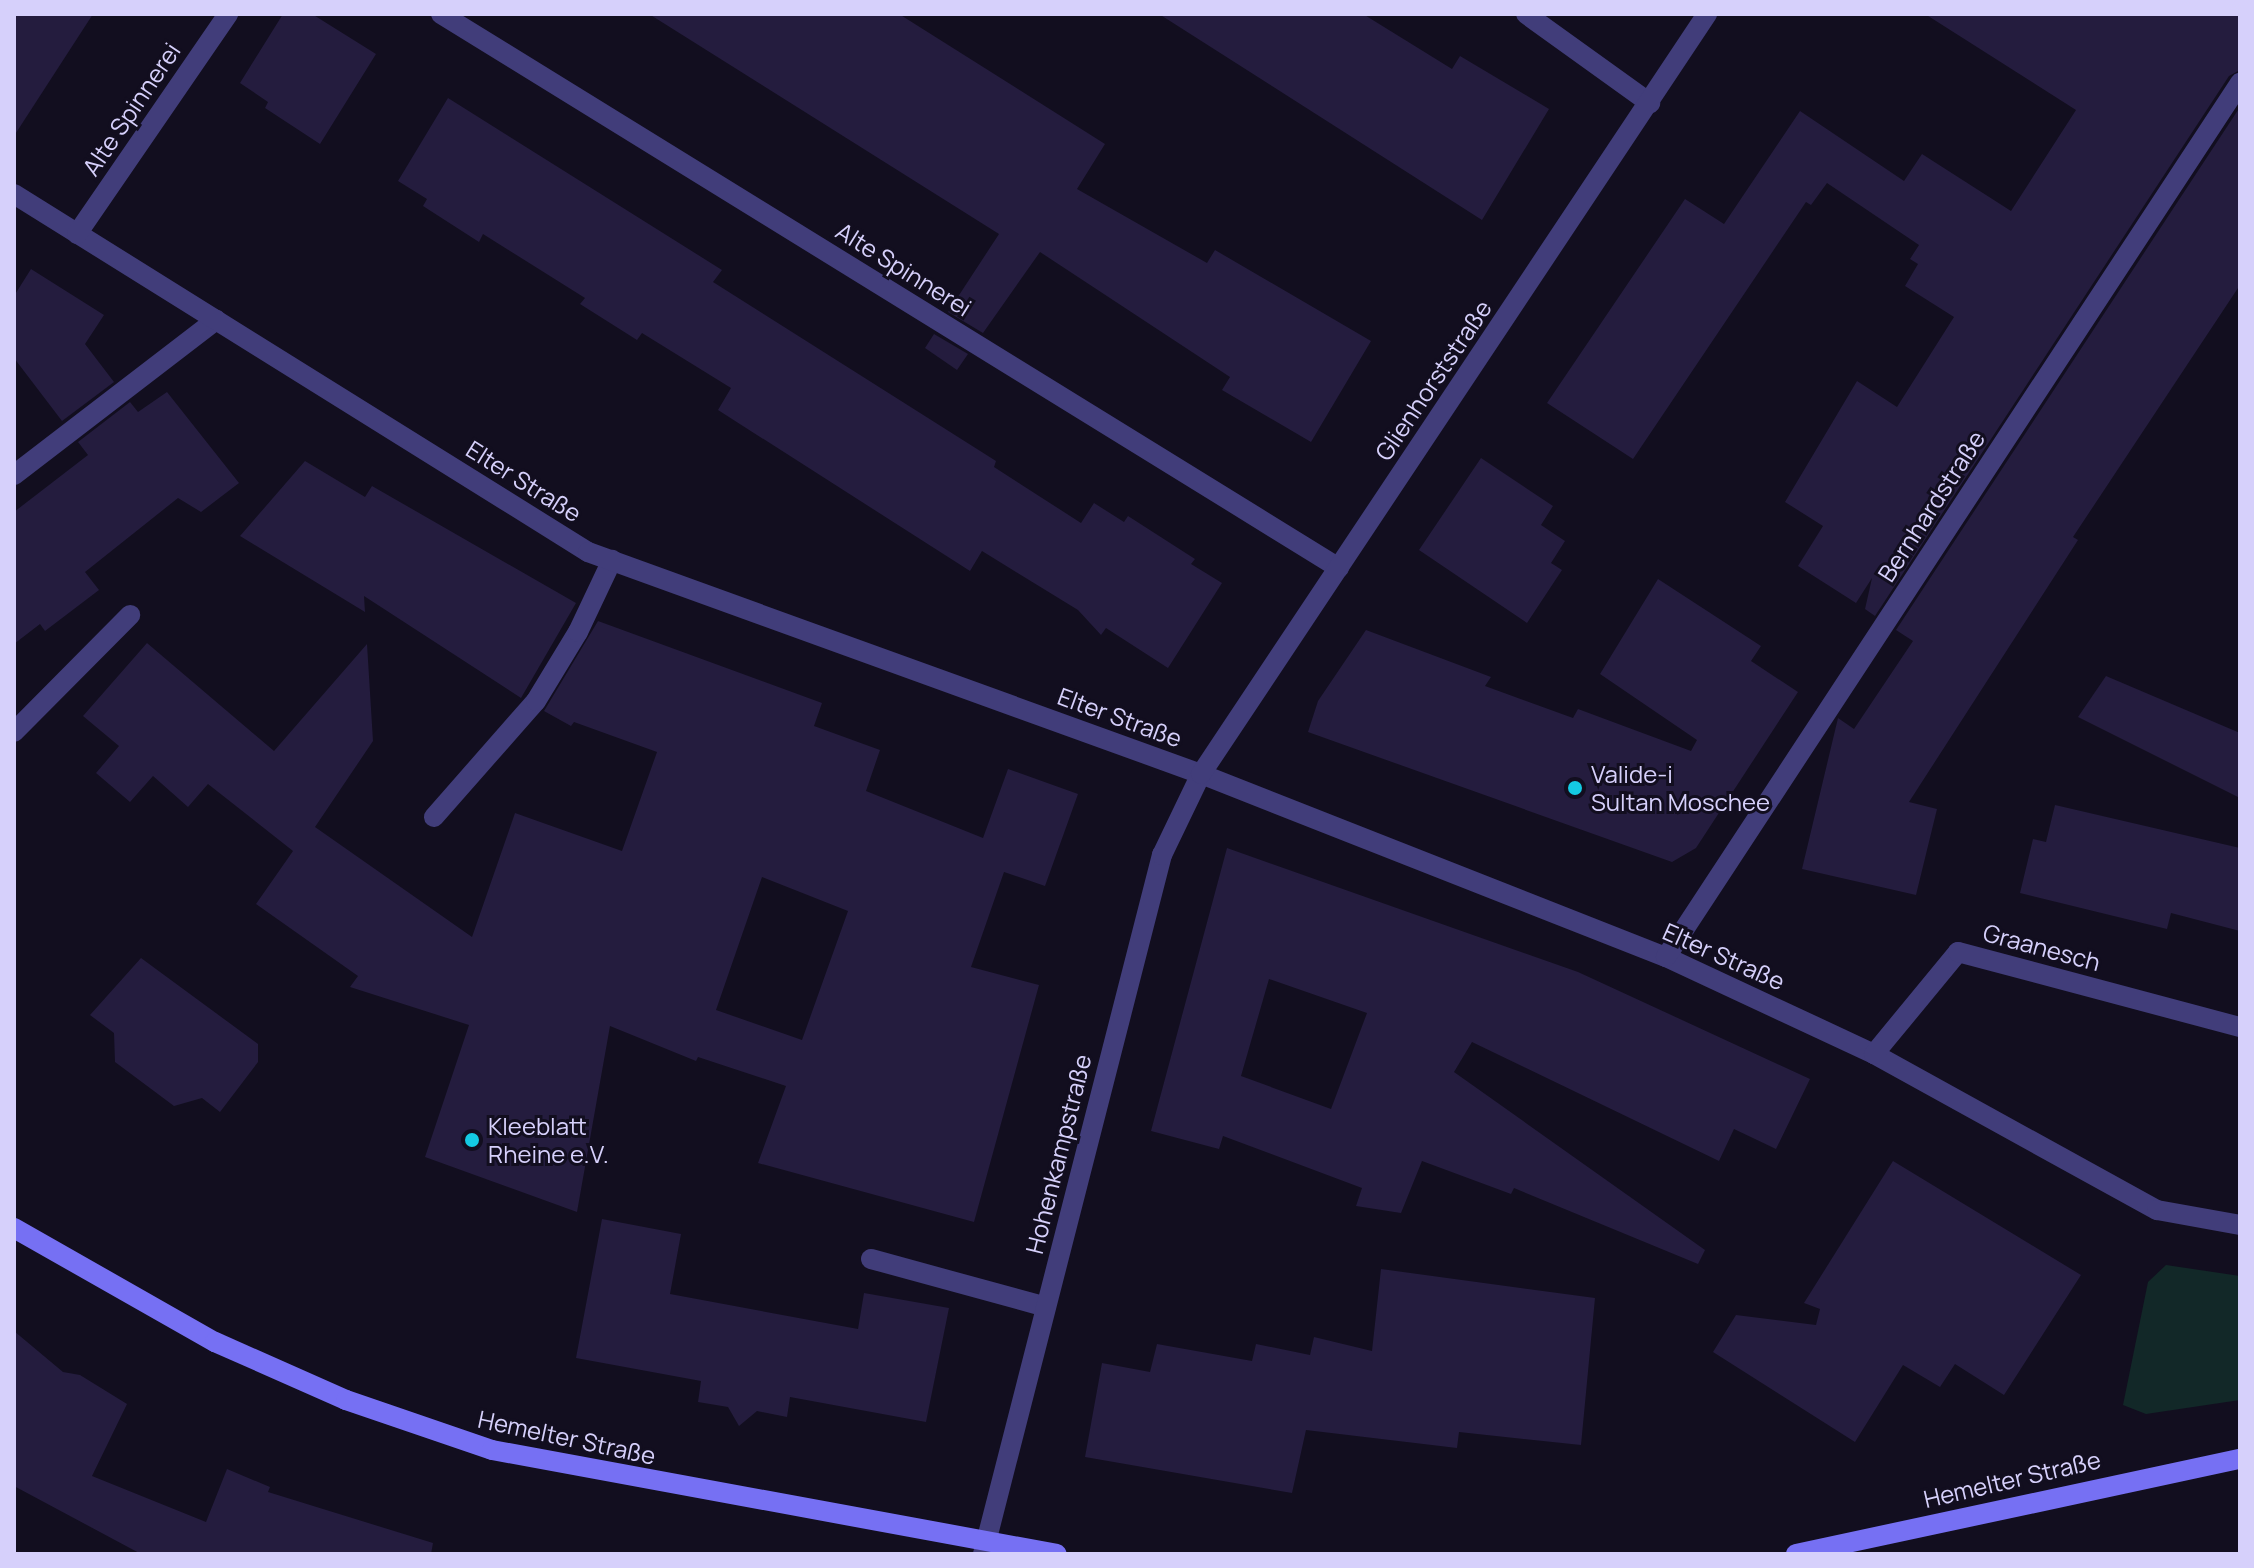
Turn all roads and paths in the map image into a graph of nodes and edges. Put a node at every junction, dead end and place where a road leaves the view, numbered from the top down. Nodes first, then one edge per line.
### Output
1 (228, 14) edge
2 (441, 14) edge
3 (1526, 14) edge
4 (1707, 14) edge
5 (2240, 83) edge
6 (1650, 103) junction
7 (14, 194) edge
8 (77, 234) junction
9 (216, 320) junction
10 (14, 475) edge
11 (612, 560) junction
12 (1339, 568) junction
13 (130, 615) dead end
14 (14, 732) edge
15 (1201, 774) junction
16 (434, 817) dead end
17 (1666, 957) junction
18 (2240, 1027) edge
19 (1874, 1054) junction
20 (2240, 1225) edge
21 (14, 1228) edge
22 (871, 1259) dead end
23 (1046, 1307) junction
24 (2240, 1459) edge
25 (984, 1548) edge
26 (1057, 1554) edge
27 (1796, 1554) edge

1 - 8 street, Alte Spinnerei
2 - 12 street, Alte Spinnerei
3 - 6 street
4 - 6 street, Glienhorststraße
5 - 17 street, Bernhardstraße
6 - 12 street, Glienhorststraße
7 - 8 street, Elter Straße
8 - 9 street, Elter Straße
9 - 10 street
9 - 11 street, Elter Straße
11 - 15 street, Elter Straße
11 - 16 street
12 - 15 street, Glienhorststraße
13 - 14 street
15 - 17 street, Elter Straße
15 - 23 street, Hohenkampstraße
17 - 19 street, Elter Straße
18 - 19 street, Graanesch
19 - 20 street, Elter Straße
21 - 25 main road, Hemelter Straße
22 - 23 street
23 - 25 street, Hohenkampstraße
24 - 27 main road, Hemelter Straße
25 - 26 main road, Hemelter Straße

